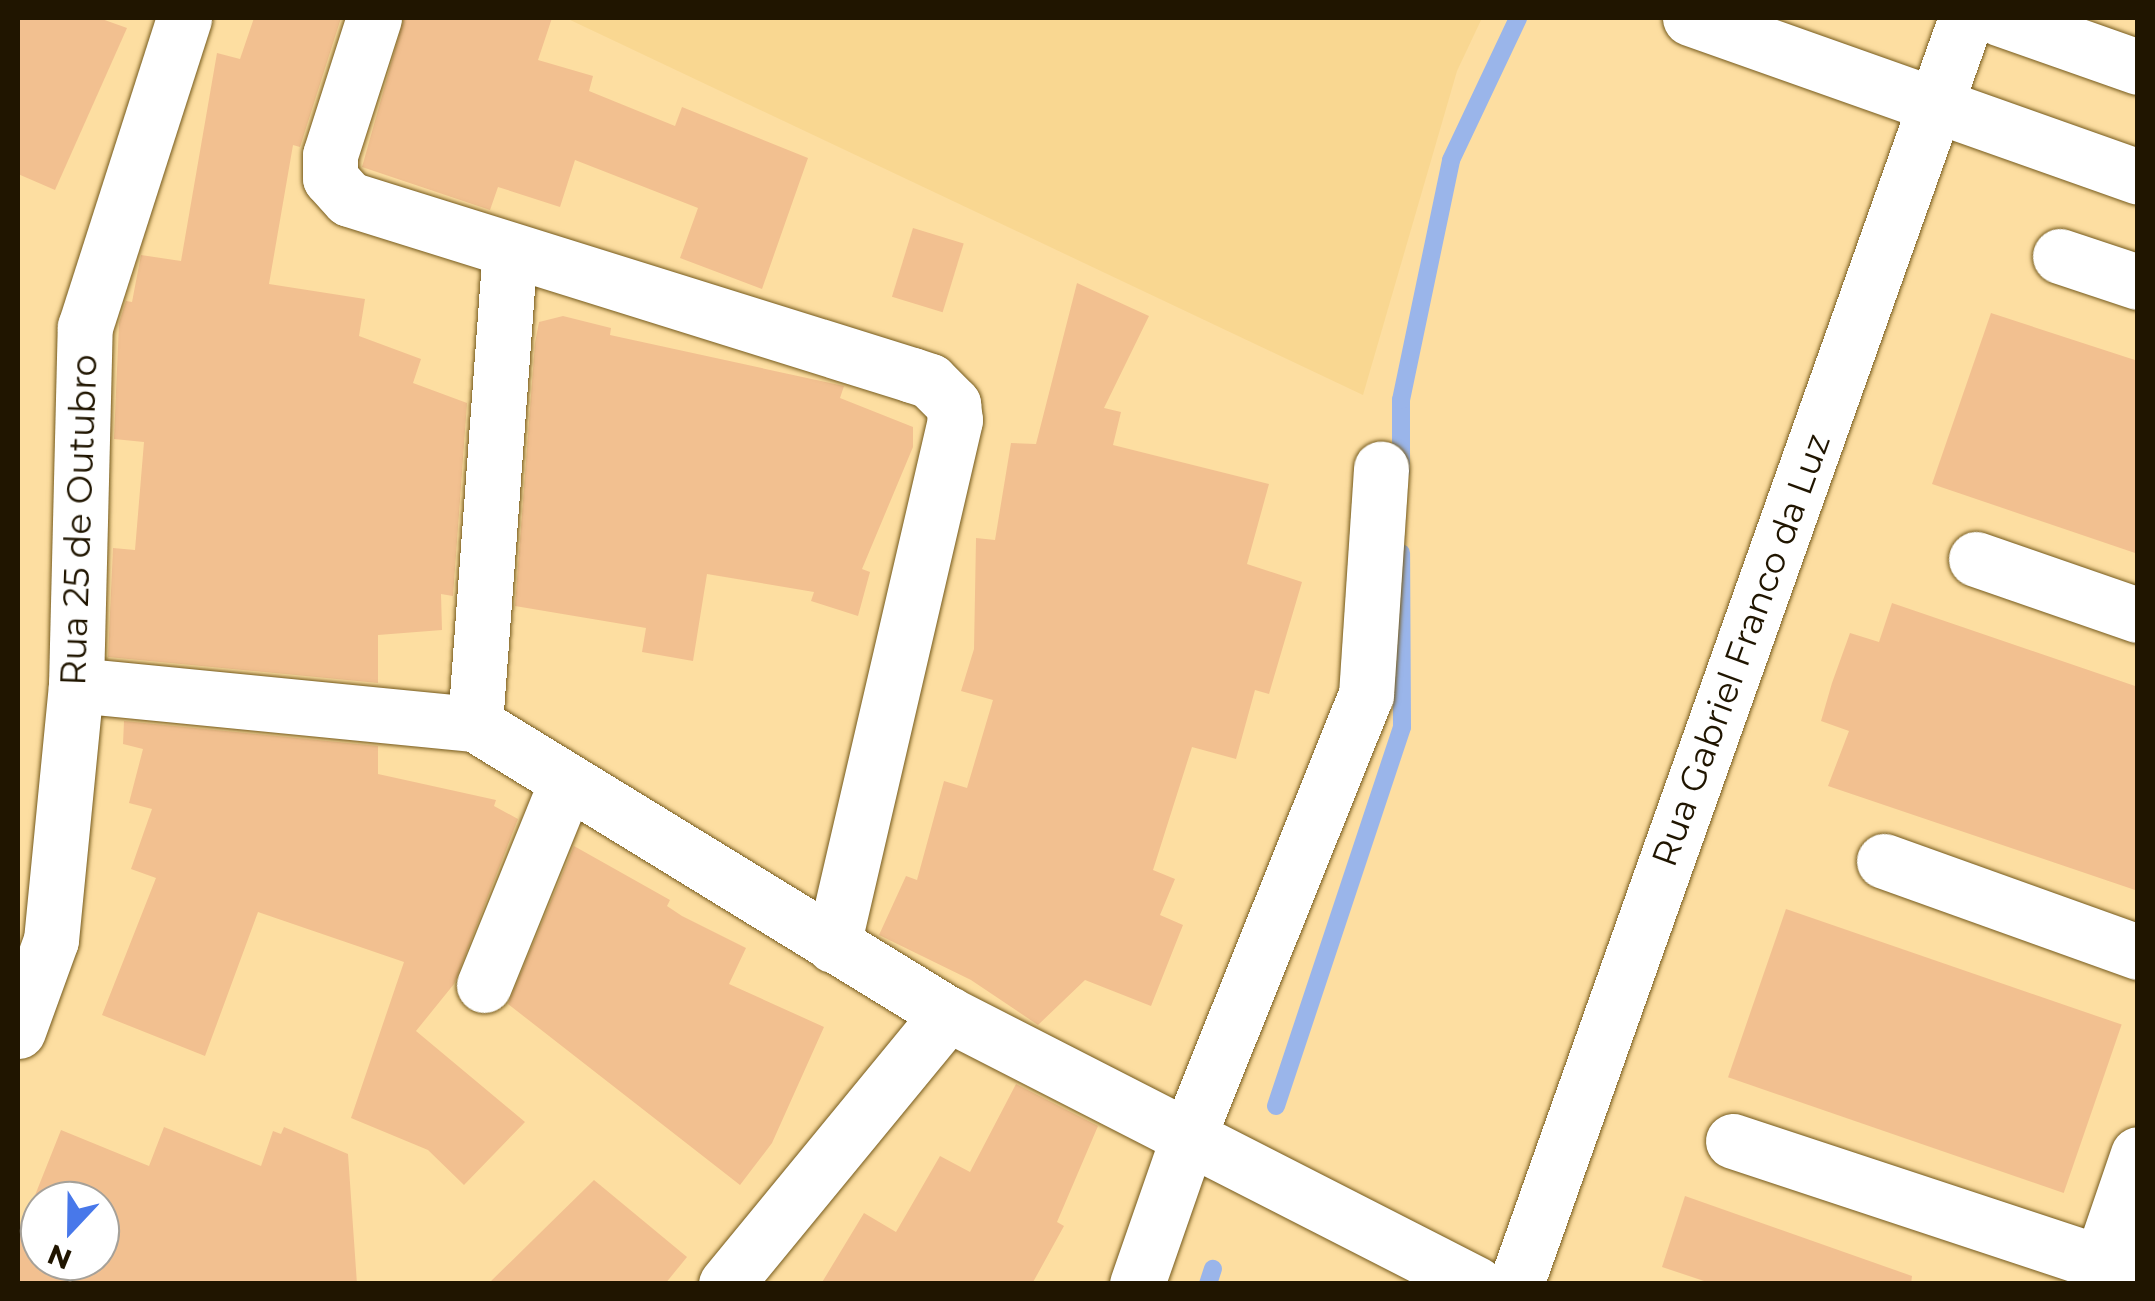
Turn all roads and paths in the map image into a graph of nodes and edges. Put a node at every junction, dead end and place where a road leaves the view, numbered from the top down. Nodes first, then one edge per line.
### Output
1 (184, 18) edge
2 (374, 18) edge
3 (1690, 18) edge
4 (1966, 18) edge
5 (2000, 18) edge
6 (2138, 68) edge
7 (1935, 106) junction
8 (2138, 178) edge
9 (510, 252) junction
10 (2060, 256) dead end
11 (2138, 282) edge
12 (1381, 468) dead end
13 (1976, 559) dead end
14 (2138, 615) edge
15 (76, 685) junction
16 (474, 724) junction
17 (567, 781) junction
18 (1884, 861) dead end
19 (833, 944) junction
20 (2138, 952) edge
21 (484, 985) dead end
22 (948, 1014) junction
23 (18, 1031) edge
24 (1190, 1132) junction
25 (1733, 1141) dead end
26 (2138, 1154) edge
27 (2119, 1269) edge
28 (726, 1284) edge
29 (1137, 1284) edge
30 (1476, 1284) edge
31 (1516, 1284) edge

1 - 15 street, Rua 25 de Outubro
2 - 9 street
3 - 7 street
4 - 7 street, Rua Gabriel Franco da Luz
5 - 6 street
7 - 8 street
7 - 31 street, Rua Gabriel Franco da Luz
9 - 16 street
9 - 19 street
10 - 11 street
12 - 24 street
13 - 14 street
15 - 16 street
15 - 23 street, Rua 25 de Outubro
16 - 17 street
17 - 19 street
17 - 21 street
18 - 20 street
19 - 22 street
22 - 24 street
22 - 28 street
24 - 29 street
24 - 30 street
25 - 27 street
26 - 27 street

